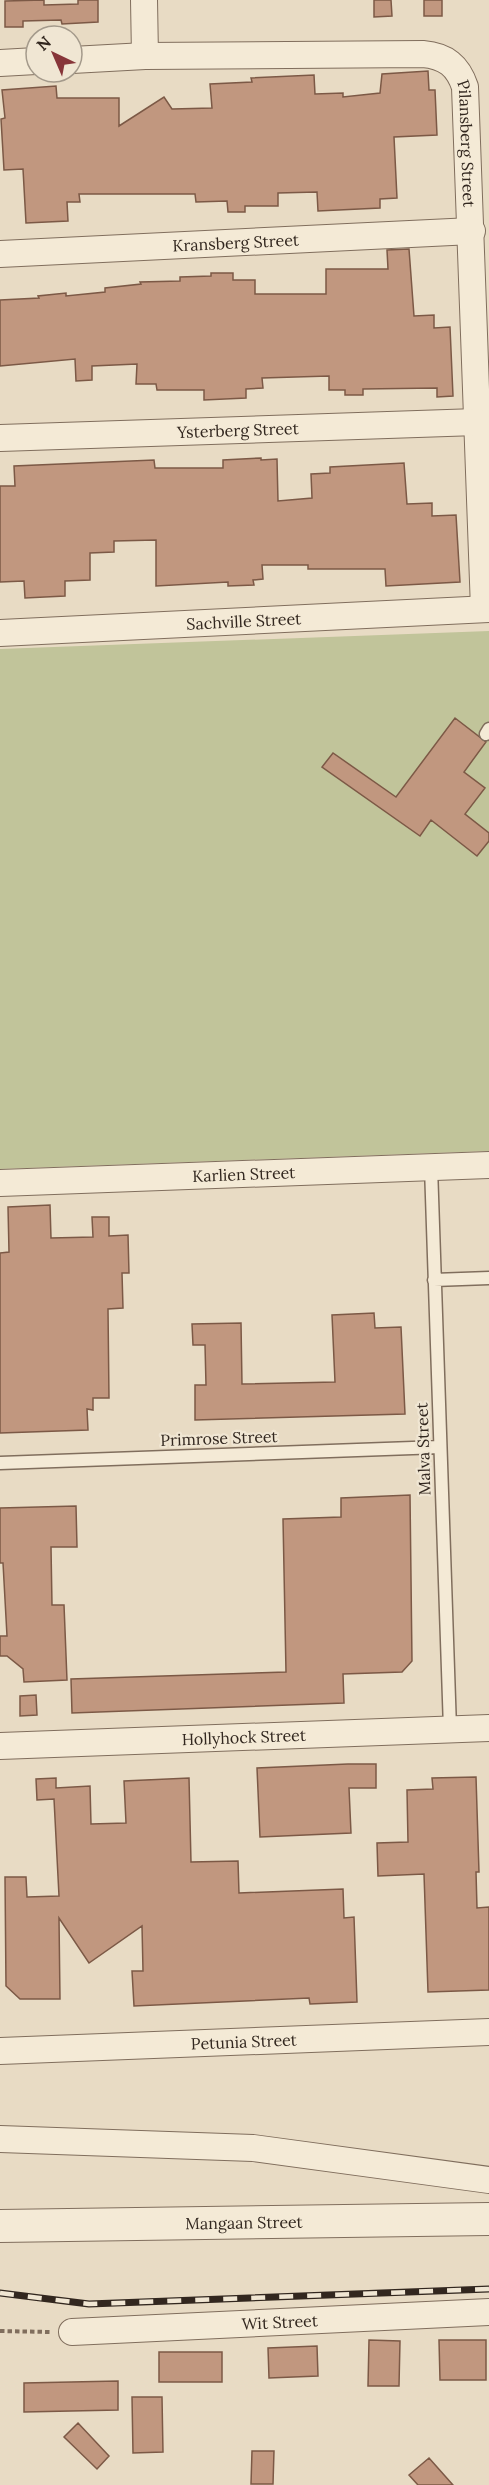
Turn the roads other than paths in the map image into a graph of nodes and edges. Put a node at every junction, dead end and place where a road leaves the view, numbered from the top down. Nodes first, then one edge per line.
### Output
1 (144, 0) edge
2 (145, 56) junction
3 (84, 59) edge
4 (24, 62) edge
5 (0, 63) edge
6 (472, 231) junction
7 (0, 254) edge
8 (477, 422) junction
9 (0, 438) edge
10 (487, 609) edge
11 (0, 633) edge
12 (489, 1165) edge
13 (431, 1167) junction
14 (0, 1183) edge
15 (489, 1278) edge
16 (435, 1280) junction
17 (440, 1446) junction
18 (0, 1463) edge
19 (489, 1728) edge
20 (450, 1729) junction
21 (0, 1746) edge
22 (489, 2032) edge
23 (0, 2050) edge
24 (0, 2139) edge
25 (489, 2180) edge
26 (489, 2219) edge
27 (0, 2226) edge
28 (489, 2312) edge
29 (72, 2332) road end

1 - 2 street
2 - 3 street, Pilansberg Street
2 - 6 street, Pilansberg Street
4 - 5 street
6 - 7 street, Kransberg Street
6 - 8 street, Pilansberg Street
8 - 9 street, Ysterberg Street
8 - 10 street, Pilansberg Street
10 - 11 street, Sachville Street
12 - 13 street, Karlien Street
13 - 14 street, Karlien Street
13 - 16 lane, Malva Street
15 - 16 lane
16 - 17 lane, Malva Street
17 - 18 lane, Primrose Street
17 - 20 lane, Malva Street
19 - 20 street, Hollyhock Street
20 - 21 street, Hollyhock Street
22 - 23 street, Petunia Street
24 - 25 street
26 - 27 street, Mangaan Street
28 - 29 street, Wit Street

